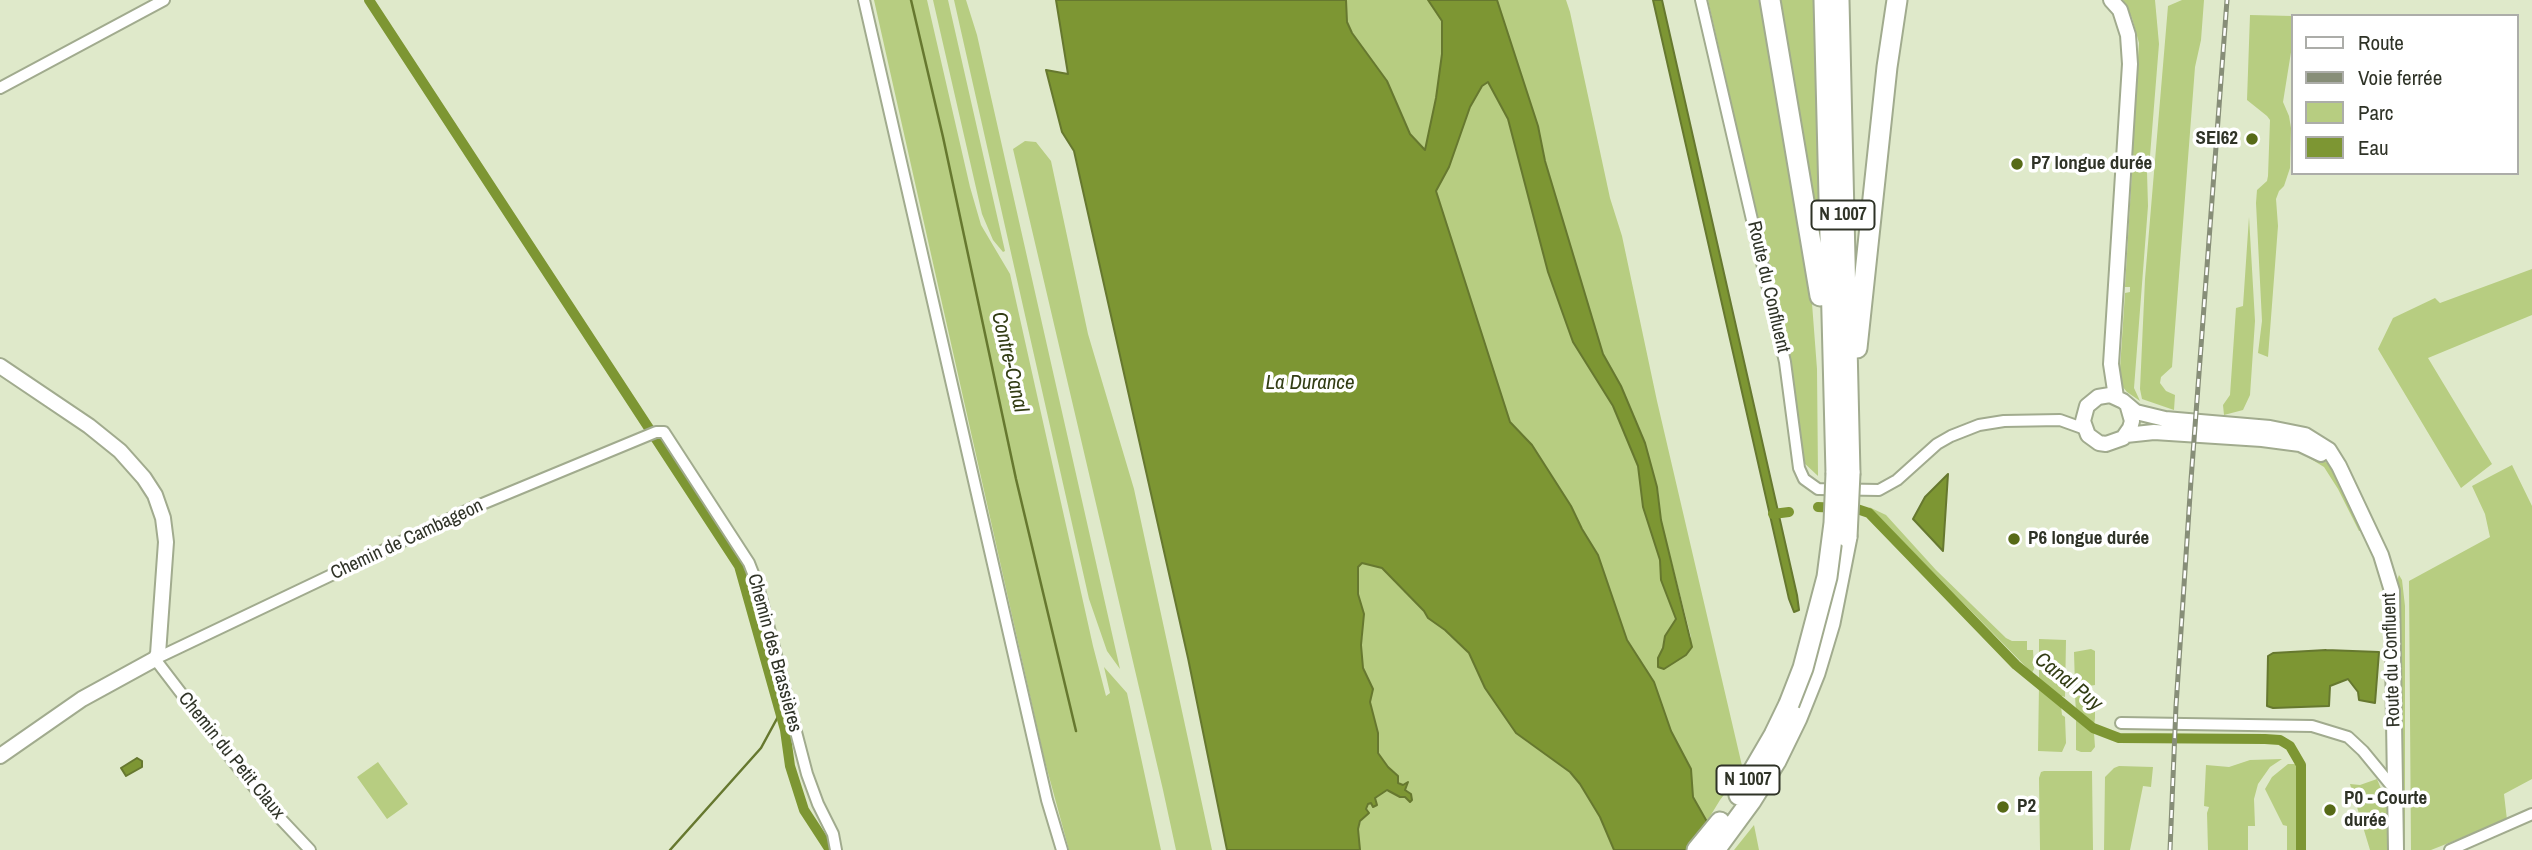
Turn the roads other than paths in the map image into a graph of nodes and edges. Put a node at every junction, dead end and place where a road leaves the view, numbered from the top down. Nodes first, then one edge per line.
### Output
1 (164, 0) edge
2 (864, 0) edge
3 (1701, 0) edge
4 (1770, 0) edge
5 (1824, 0) edge
6 (1839, 0) edge
7 (1897, 0) edge
8 (2111, 0) edge
9 (0, 88) edge
10 (1832, 362) junction
11 (2111, 364) junction
12 (0, 366) edge
13 (2092, 401) junction
14 (2122, 402) junction
15 (2060, 420) junction
16 (1848, 429) junction
17 (2085, 429) junction
18 (657, 433) joint
19 (2126, 435) junction
20 (1843, 473) junction
21 (2346, 480) junction
22 (155, 659) junction
23 (2120, 723) dead end
24 (0, 756) edge
25 (2395, 790) junction
26 (2532, 814) edge
27 (310, 850) edge
28 (836, 850) edge
29 (1062, 850) edge
30 (1697, 850) edge
31 (1715, 850) edge
32 (2396, 850) edge
33 (2450, 850) edge

1 - 9 street
2 - 29 street
3 - 15 street, Route du Confluent
4 - 10 highway
5 - 10 highway, N 1007
6 - 16 highway, N 1007
7 - 16 highway
8 - 11 street
10 - 20 highway, N 1007
11 - 13 street
11 - 14 street
12 - 22 street
13 - 14 street
13 - 15 street
13 - 17 street
14 - 19 street
14 - 21 street
15 - 17 street
16 - 20 highway, N 1007
17 - 19 street
18 - 22 street, Chemin de Cambageon
18 - 28 street, Chemin des Brassières
19 - 21 street
20 - 30 highway, N 1007, bridge
20 - 31 highway, N 1007, bridge
21 - 25 street, Route du Confluent
22 - 24 street
22 - 27 street, Chemin du Petit Claux
23 - 25 street
25 - 32 street, Route du Confluent
26 - 33 street

